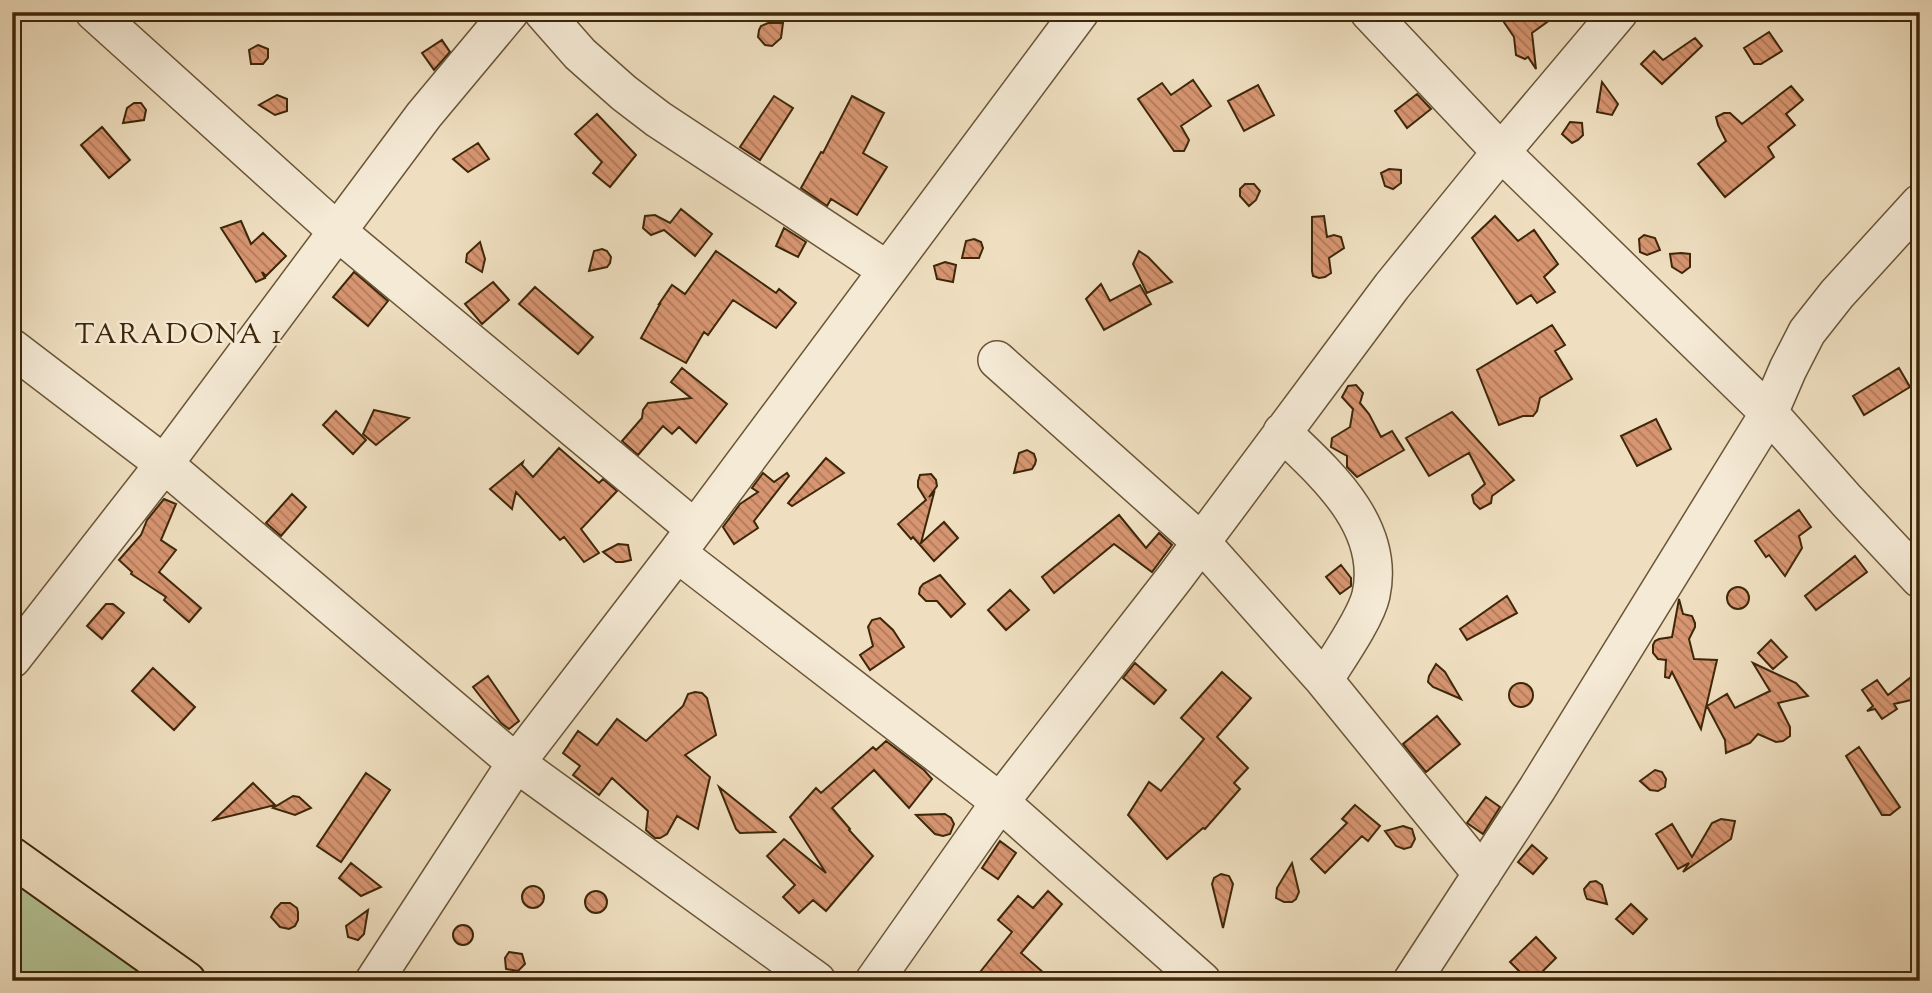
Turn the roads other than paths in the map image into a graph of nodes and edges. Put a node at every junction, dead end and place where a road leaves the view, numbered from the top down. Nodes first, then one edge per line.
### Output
1 (510, 12) edge
2 (543, 12) edge
3 (1080, 12) edge
4 (1369, 12) edge
5 (1619, 12) edge
6 (113, 18) edge
7 (1501, 152) junction
8 (1920, 203) edge
9 (338, 232) junction
10 (887, 270) junction
11 (12, 348) edge
12 (997, 360) dead end
13 (1769, 413) junction
14 (1282, 432) junction
15 (164, 464) junction
16 (686, 541) junction
17 (1201, 542) junction
18 (1920, 579) edge
19 (12, 659) edge
20 (1324, 680) junction
21 (516, 763) junction
22 (1000, 802) junction
23 (12, 857) edge
24 (1482, 874) junction
25 (186, 981) edge
26 (374, 981) edge
27 (817, 981) edge
28 (874, 981) edge
29 (1202, 981) edge
30 (1412, 981) edge

1 - 9 street
2 - 10 street
3 - 10 street
4 - 7 street
5 - 7 street
6 - 9 street
7 - 13 street
7 - 14 street
8 - 13 street
9 - 15 street
9 - 16 street
10 - 16 street
11 - 15 street
12 - 17 street
13 - 18 street
13 - 24 street
14 - 17 street
14 - 20 street
15 - 19 street
15 - 21 street
16 - 21 street
16 - 22 street
17 - 20 street
17 - 22 street
20 - 24 street
21 - 26 street
21 - 27 street
22 - 28 street
22 - 29 street
23 - 25 main road
24 - 30 street

